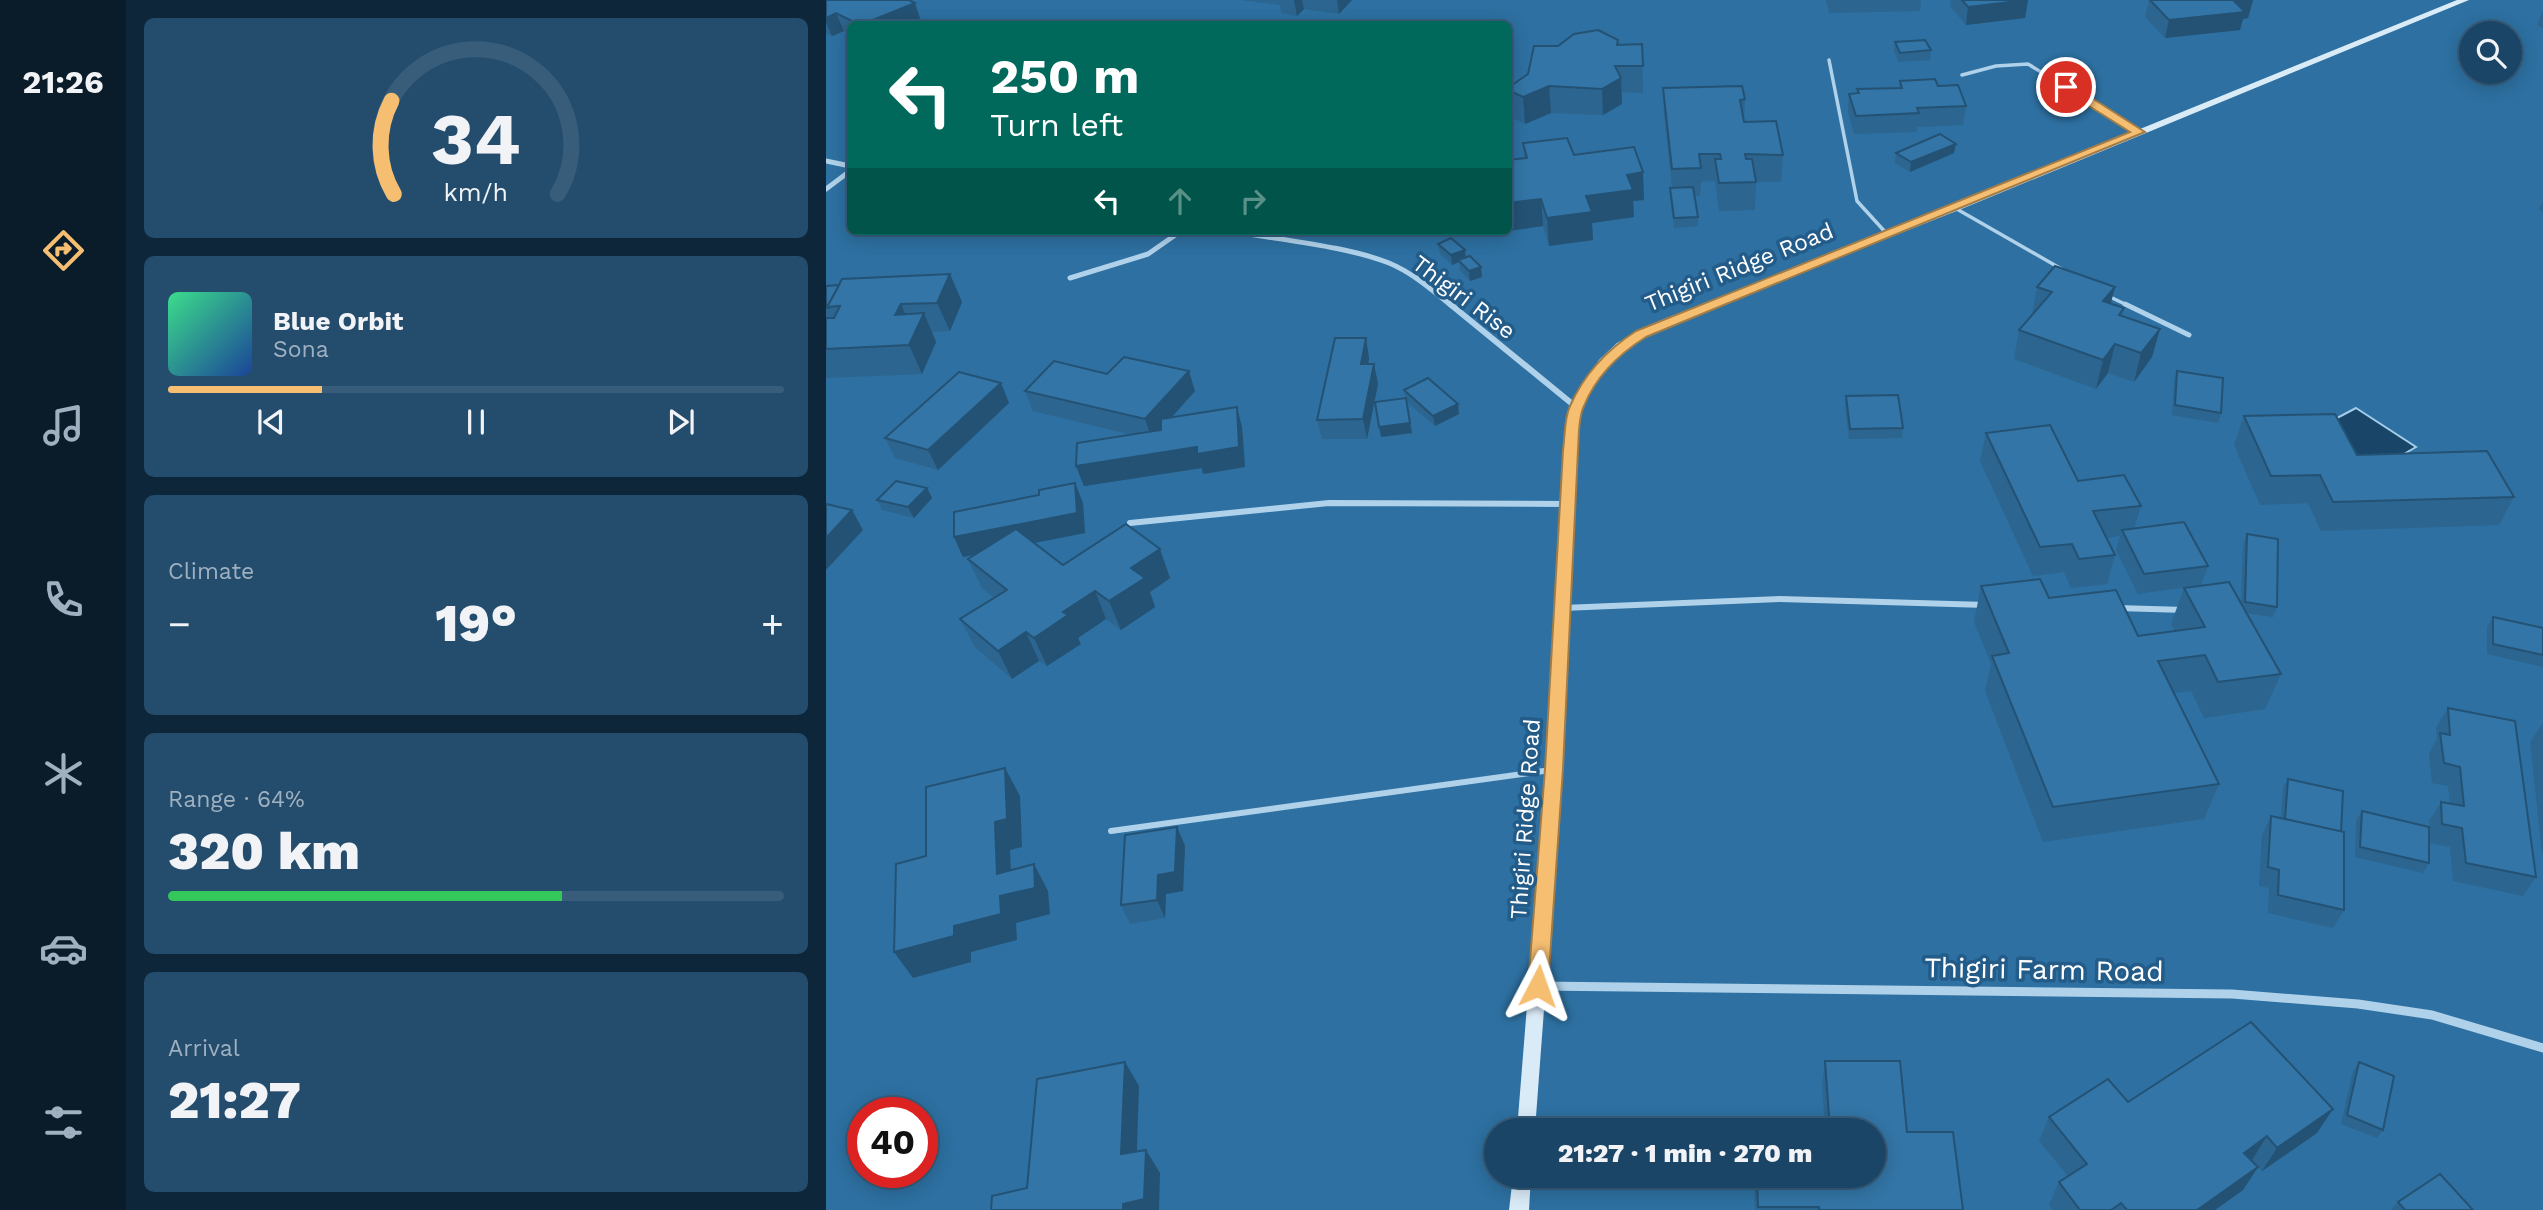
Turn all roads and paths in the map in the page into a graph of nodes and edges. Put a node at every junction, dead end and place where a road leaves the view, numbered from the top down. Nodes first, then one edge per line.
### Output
1 (2465, 0) edge
2 (1829, 60) dead end
3 (1962, 75) dead end
4 (2139, 132) junction
5 (826, 161) edge
6 (847, 168) edge
7 (847, 172) edge
8 (826, 189) edge
9 (1955, 208) junction
10 (1887, 233) junction
11 (1175, 235) edge
12 (1254, 235) edge
13 (2069, 273) edge
14 (1070, 278) dead end
15 (2104, 294) edge
16 (2189, 335) dead end
17 (1576, 407) junction
18 (1569, 504) junction
19 (1130, 523) edge
20 (2000, 605) edge
21 (1563, 608) junction
22 (2109, 608) edge
23 (2192, 610) edge
24 (1554, 769) junction
25 (1111, 831) dead end
26 (1538, 986) junction
27 (2543, 1048) edge
28 (1527, 1118) edge
29 (1521, 1188) edge
30 (1519, 1210) edge

1 - 4 street, Thigiri Ridge Road
2 - 10 lane
3 - 4 lane
4 - 9 street, Thigiri Ridge Road
5 - 6 street
7 - 8 street
9 - 10 street, Thigiri Ridge Road
9 - 13 lane
10 - 17 street, Thigiri Ridge Road
11 - 14 street
12 - 17 street, Thigiri Rise
15 - 16 lane
17 - 18 street, Thigiri Ridge Road
18 - 19 street
18 - 21 street, Thigiri Ridge Road
20 - 21 street
21 - 24 street, Thigiri Ridge Road
22 - 23 street
24 - 25 lane
24 - 26 street, Thigiri Ridge Road
26 - 27 street, Thigiri Farm Road
26 - 28 street, Thigiri Ridge Road
29 - 30 street

